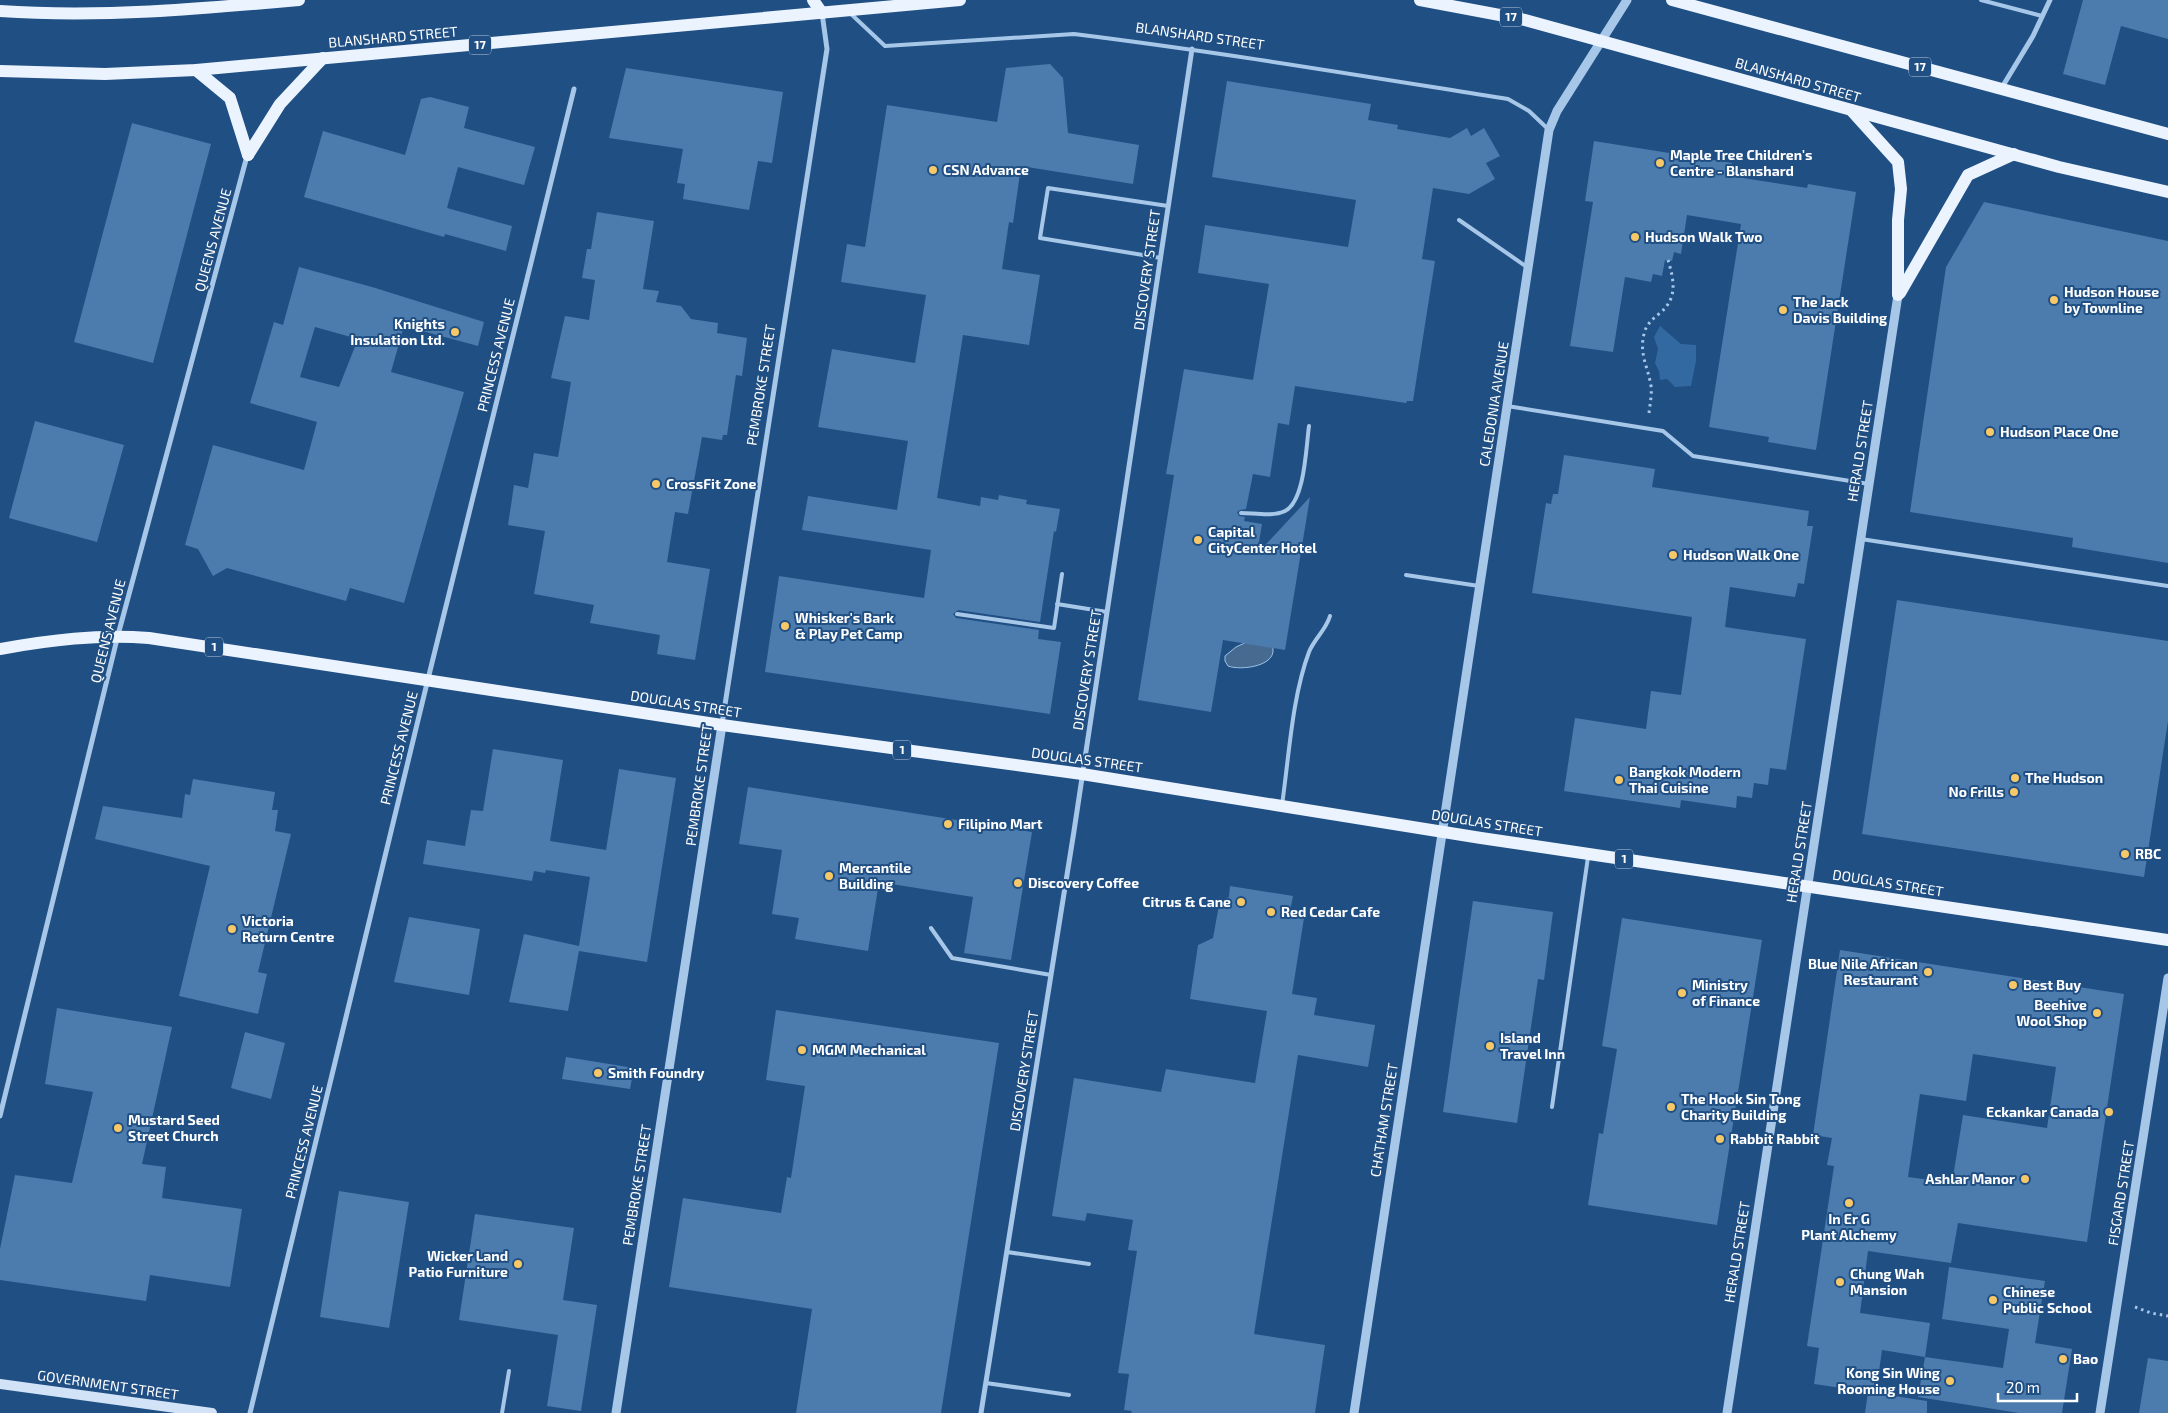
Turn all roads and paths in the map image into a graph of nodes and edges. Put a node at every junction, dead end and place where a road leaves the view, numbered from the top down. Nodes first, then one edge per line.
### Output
1 (299, 0) edge
2 (813, 0) edge
3 (960, 0) edge
4 (1420, 0) edge
5 (1627, 0) edge
6 (1672, 0) edge
7 (1981, 0) edge
8 (2050, 0) edge
9 (0, 10) edge
10 (848, 10) junction
11 (822, 13) junction
12 (2042, 16) junction
13 (1601, 41) junction
14 (1192, 49) junction
15 (323, 58) junction
16 (196, 70) junction
17 (0, 71) edge
18 (574, 89) dead end
19 (2001, 89) junction
20 (1851, 110) junction
21 (1549, 130) junction
22 (2168, 134) edge
23 (2014, 154) junction
24 (248, 155) junction
25 (2168, 192) edge
26 (1168, 206) junction
27 (1459, 220) dead end
28 (1161, 258) junction
29 (1668, 260) dead end
30 (1528, 268) junction
31 (1898, 295) junction
32 (1507, 406) junction
33 (1309, 426) dead end
34 (1647, 428) junction
35 (1869, 484) junction
36 (1241, 514) dead end
37 (1861, 539) junction
38 (1062, 574) dead end
39 (1406, 575) dead end
40 (1479, 586) junction
41 (2168, 586) edge
42 (1057, 604) junction
43 (1107, 612) junction
44 (957, 614) dead end
45 (1330, 616) dead end
46 (118, 635) junction
47 (0, 648) edge
48 (428, 679) junction
49 (722, 725) junction
50 (1082, 774) junction
51 (1281, 806) junction
52 (1442, 832) junction
53 (1588, 854) junction
54 (1807, 886) junction
55 (931, 928) dead end
56 (2168, 940) edge
57 (1050, 975) junction
58 (2168, 978) edge
59 (1552, 1107) dead end
60 (0, 1116) edge
61 (1007, 1252) junction
62 (1089, 1264) dead end
63 (2118, 1300) junction
64 (2168, 1316) edge
65 (509, 1370) dead end
66 (986, 1383) junction
67 (0, 1384) edge
68 (1068, 1395) dead end
69 (212, 1413) edge
70 (250, 1413) edge
71 (502, 1413) edge
72 (616, 1413) edge
73 (981, 1413) edge
74 (1354, 1413) edge
75 (1727, 1413) edge
76 (2100, 1413) edge

1 - 9 main road
2 - 11 main road
3 - 10 main road, BLANSHARD STREET / 17
4 - 13 main road, BLANSHARD STREET / 17
5 - 13 street, CALEDONIA AVENUE
6 - 19 main road, 17
7 - 12 lane
8 - 12 street
10 - 11 main road, BLANSHARD STREET / 17
10 - 14 lane, BLANSHARD STREET
11 - 15 main road, BLANSHARD STREET / 17
11 - 49 street, PEMBROKE STREET
12 - 19 street
13 - 20 main road, BLANSHARD STREET / 17
13 - 21 street, CALEDONIA AVENUE
14 - 21 lane, BLANSHARD STREET
14 - 26 street, DISCOVERY STREET
15 - 16 main road, BLANSHARD STREET / 17
15 - 24 main road
16 - 17 main road, BLANSHARD STREET / 17
16 - 24 main road
18 - 48 street, PRINCESS AVENUE
19 - 22 main road, 17
20 - 23 main road, BLANSHARD STREET / 17
20 - 31 main road
21 - 30 street, CALEDONIA AVENUE
23 - 25 main road, BLANSHARD STREET / 17
23 - 31 main road
24 - 46 street, QUEENS AVENUE
26 - 28 street, DISCOVERY STREET
26 - 28 lane
27 - 30 lane
28 - 43 street, DISCOVERY STREET
29 - 34 path
30 - 32 street, CALEDONIA AVENUE
31 - 35 street, HERALD STREET
32 - 34 lane
32 - 40 street, CALEDONIA AVENUE
33 - 36 lane
34 - 35 lane
35 - 37 street, HERALD STREET
37 - 41 lane
37 - 54 street, HERALD STREET
38 - 42 lane
39 - 40 lane
40 - 52 street, CALEDONIA AVENUE
42 - 43 lane
42 - 44 lane
43 - 50 street, DISCOVERY STREET
45 - 51 lane
46 - 47 main road, DOUGLAS STREET / 1
46 - 48 main road, DOUGLAS STREET / 1
46 - 60 street, QUEENS AVENUE
48 - 49 main road, DOUGLAS STREET / 1
48 - 70 street, PRINCESS AVENUE
49 - 50 main road, DOUGLAS STREET / 1
49 - 72 street, PEMBROKE STREET
50 - 51 main road, DOUGLAS STREET / 1
50 - 57 street, DISCOVERY STREET
51 - 52 main road, DOUGLAS STREET / 1
52 - 53 main road, DOUGLAS STREET / 1
52 - 74 street, CHATHAM STREET
53 - 54 main road, DOUGLAS STREET / 1
53 - 59 lane
54 - 56 main road, DOUGLAS STREET / 1
54 - 75 street, HERALD STREET
55 - 57 lane
57 - 61 street, DISCOVERY STREET
58 - 63 street, FISGARD STREET
61 - 62 lane
61 - 66 street, DISCOVERY STREET
63 - 64 path
63 - 76 street, FISGARD STREET
65 - 71 lane
66 - 68 lane
66 - 73 street, DISCOVERY STREET
67 - 69 main road, GOVERNMENT STREET

